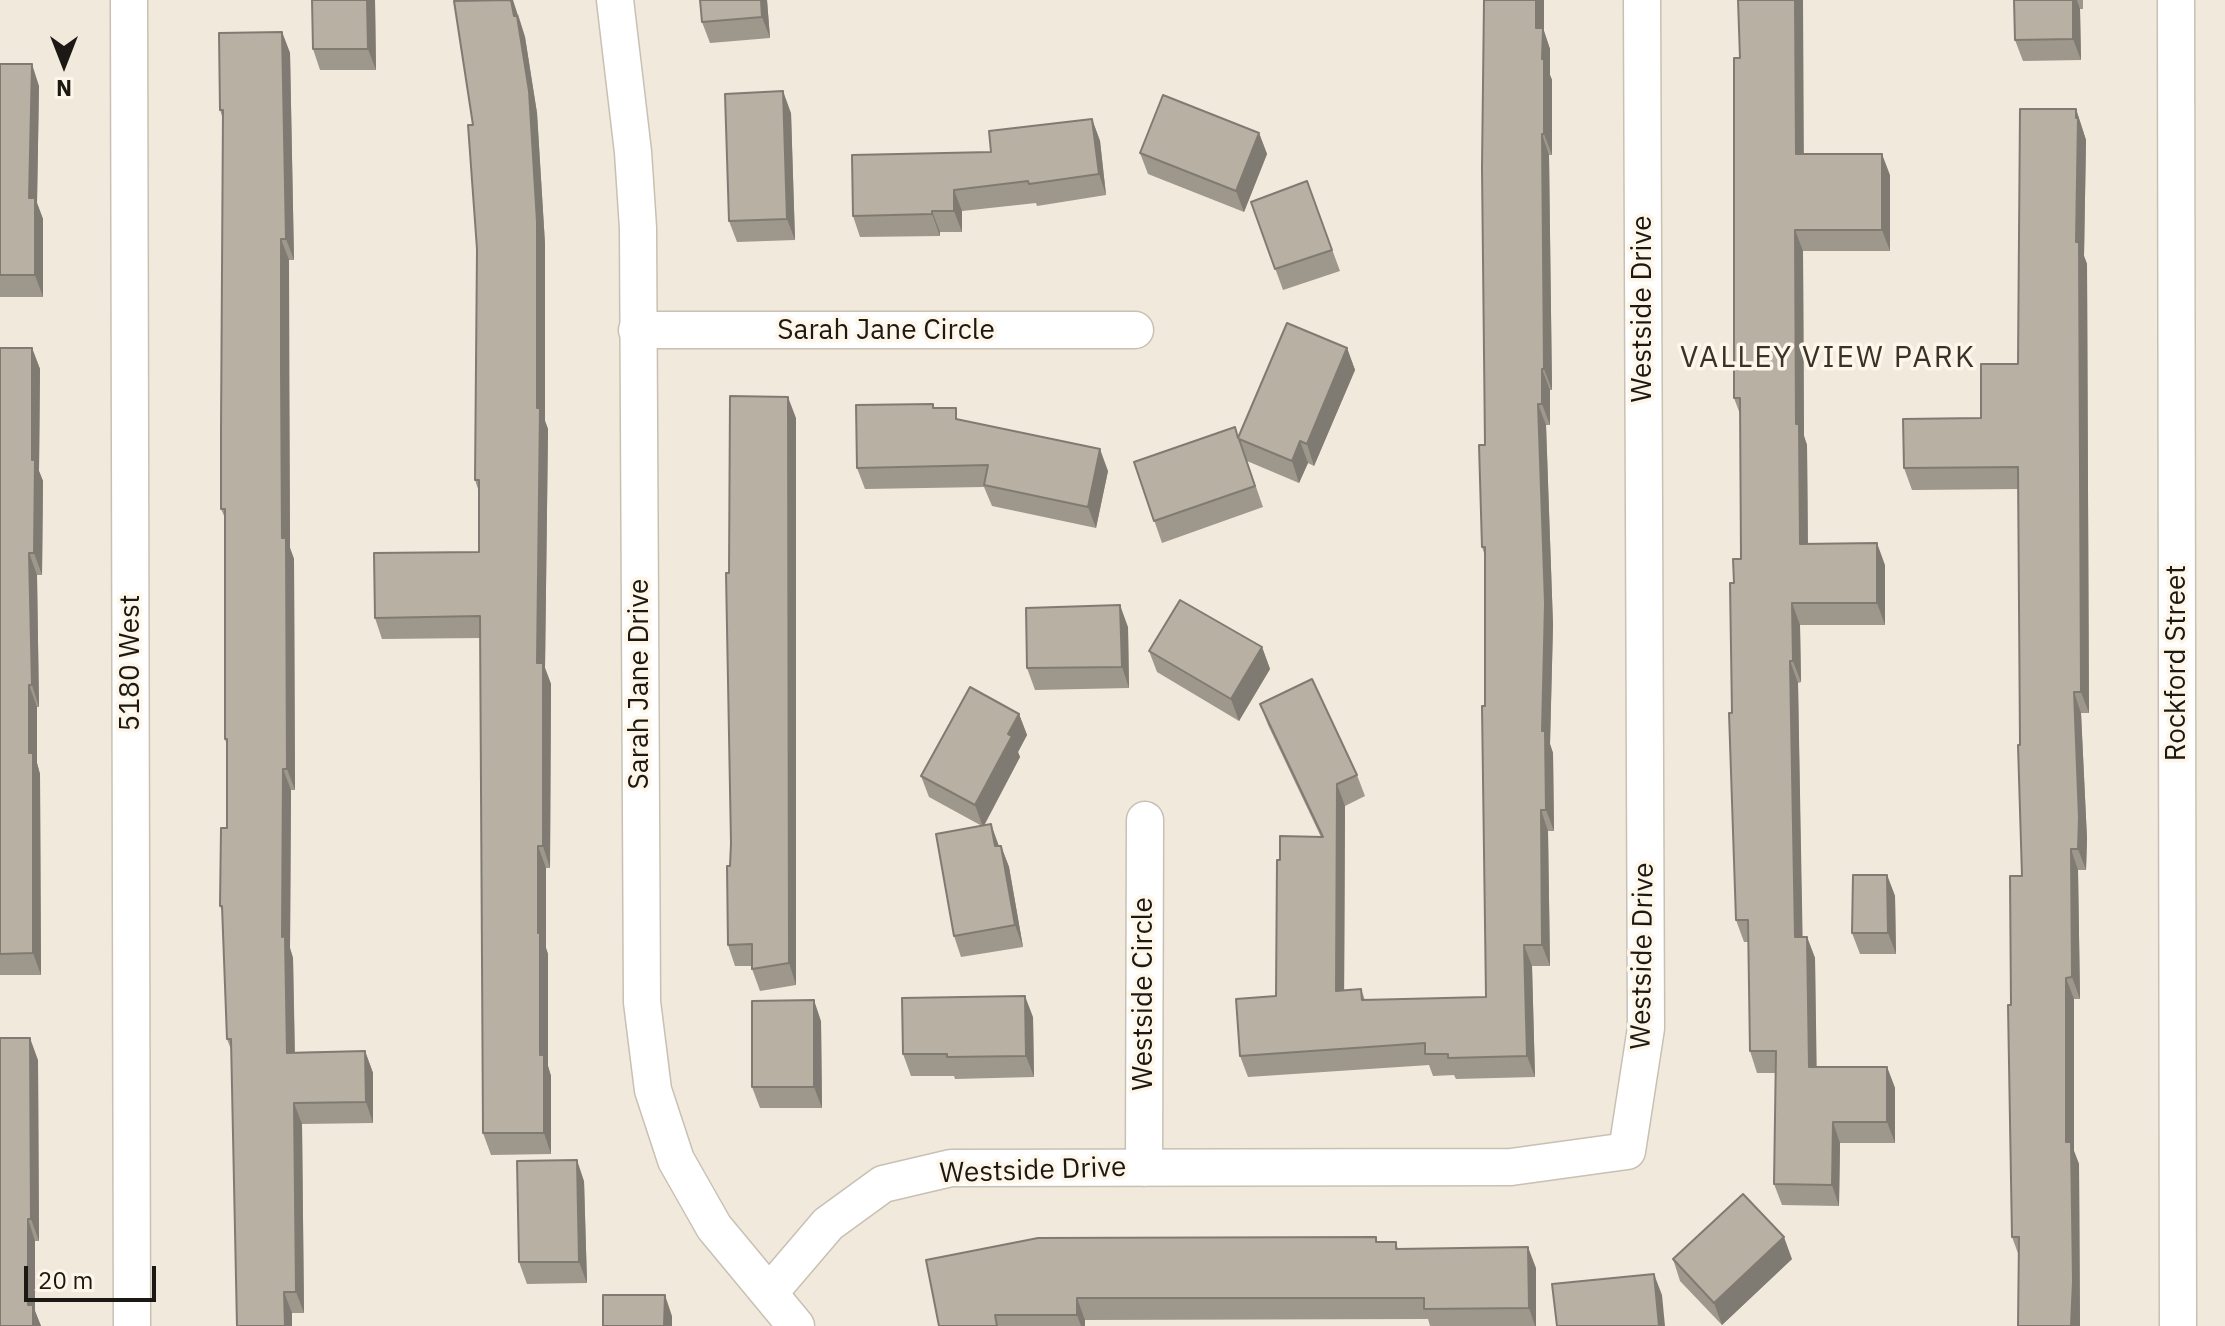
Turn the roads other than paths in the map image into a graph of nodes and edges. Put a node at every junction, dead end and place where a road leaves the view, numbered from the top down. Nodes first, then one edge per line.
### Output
1 (129, 0) edge
2 (615, 0) edge
3 (1642, 0) edge
4 (2176, 0) edge
5 (637, 330) junction
6 (1135, 330) dead end
7 (1145, 820) dead end
8 (1144, 1168) junction
9 (770, 1292) junction
10 (132, 1326) edge
11 (796, 1326) edge
12 (2178, 1326) edge

1 - 10 street, 5180 West
2 - 5 street, Sarah Jane Drive
3 - 8 street, Westside Drive
4 - 12 street, Rockford Street
5 - 6 street, Sarah Jane Circle
5 - 9 street, Sarah Jane Drive
7 - 8 street, Westside Circle
8 - 9 street, Westside Drive
9 - 11 street, Sarah Jane Drive

